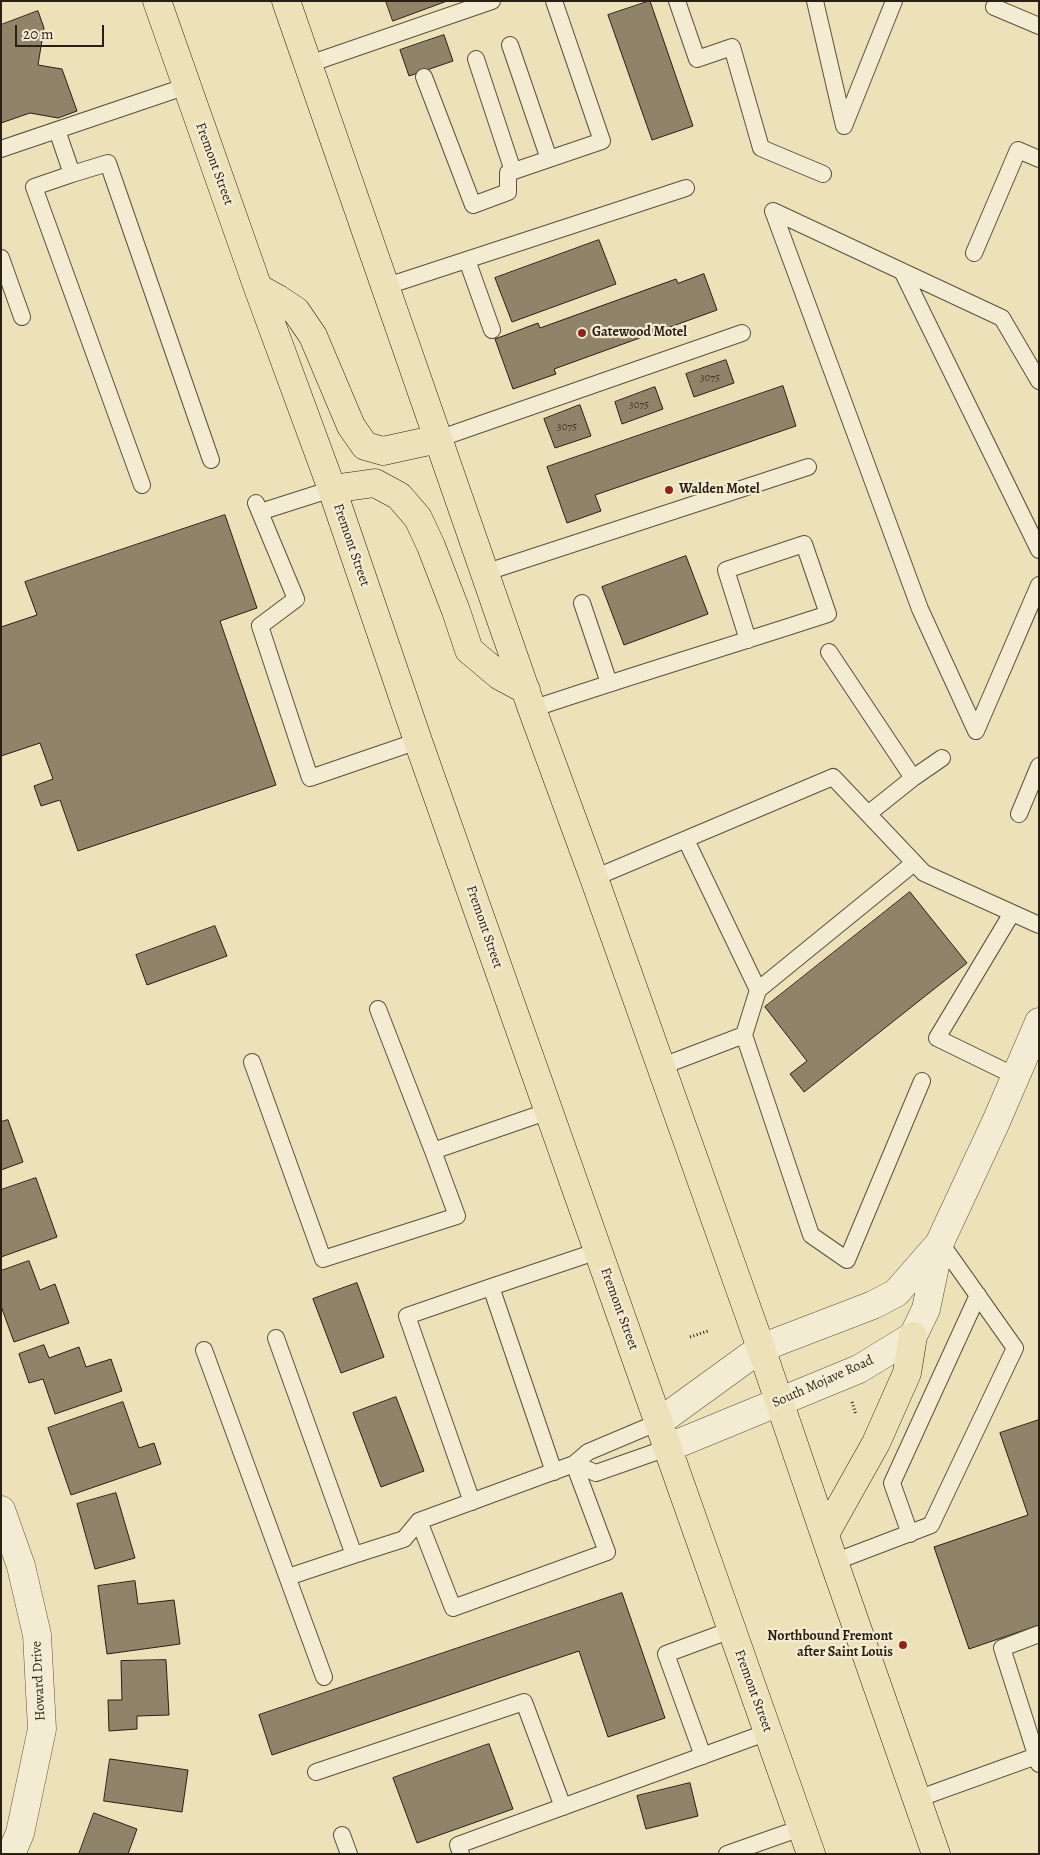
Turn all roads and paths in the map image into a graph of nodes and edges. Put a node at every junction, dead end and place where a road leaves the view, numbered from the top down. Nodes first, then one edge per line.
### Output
1 (157, 1) edge
2 (268, 1) edge
3 (286, 1) edge
4 (492, 1) edge
5 (554, 1) edge
6 (677, 1) edge
7 (816, 1) edge
8 (894, 1) edge
9 (994, 6) dead end
10 (1039, 26) edge
11 (298, 36) junction
12 (510, 45) dead end
13 (476, 59) dead end
14 (309, 64) junction
15 (424, 77) dead end
16 (187, 86) junction
17 (57, 130) junction
18 (1, 148) edge
19 (549, 159) junction
20 (1039, 159) edge
21 (513, 171) junction
22 (72, 174) junction
23 (823, 174) dead end
24 (686, 188) dead end
25 (974, 253) dead end
26 (1, 258) edge
27 (467, 260) junction
28 (902, 271) junction
29 (384, 287) junction
30 (258, 288) junction
31 (22, 317) dead end
32 (492, 330) dead end
33 (742, 333) dead end
34 (1039, 381) edge
35 (438, 439) junction
36 (211, 460) dead end
37 (808, 467) dead end
38 (142, 486) dead end
39 (332, 489) junction
40 (1039, 550) edge
41 (484, 573) junction
42 (1039, 585) edge
43 (582, 603) dead end
44 (748, 640) junction
45 (829, 652) dead end
46 (609, 683) junction
47 (528, 700) junction
48 (418, 741) junction
49 (942, 758) dead end
50 (1039, 766) edge
51 (914, 778) junction
52 (868, 814) junction
53 (1020, 814) dead end
54 (686, 840) junction
55 (914, 863) junction
56 (594, 878) junction
57 (1012, 913) junction
58 (1039, 925) edge
59 (758, 990) junction
60 (378, 1009) dead end
61 (1039, 1022) edge
62 (744, 1035) junction
63 (252, 1062) dead end
64 (660, 1067) junction
65 (1015, 1076) junction
66 (922, 1082) dead end
67 (549, 1111) junction
68 (433, 1151) junction
69 (940, 1242) junction
70 (598, 1251) junction
71 (491, 1287) junction
72 (978, 1295) junction
73 (708, 1331) dead end
74 (913, 1336) junction
75 (690, 1337) dead end
76 (276, 1338) dead end
77 (761, 1348) junction
78 (204, 1350) dead end
79 (779, 1402) junction
80 (659, 1422) junction
81 (667, 1448) junction
82 (574, 1464) junction
83 (554, 1472) junction
84 (472, 1502) junction
85 (1, 1510) edge
86 (419, 1521) junction
87 (824, 1534) junction
88 (910, 1534) junction
89 (354, 1555) junction
90 (834, 1562) junction
91 (288, 1577) junction
92 (731, 1630) junction
93 (1039, 1634) edge
94 (324, 1677) dead end
95 (768, 1732) junction
96 (703, 1756) junction
97 (1038, 1759) edge
98 (316, 1772) dead end
99 (917, 1799) junction
100 (563, 1807) junction
101 (802, 1828) junction
102 (342, 1835) dead end
103 (11, 1854) edge
104 (349, 1854) edge
105 (461, 1854) edge
106 (727, 1854) edge
107 (811, 1854) edge
108 (936, 1854) edge

1 - 16 main road, Fremont Street
2 - 11 main road
3 - 11 main road
4 - 14 lane
5 - 19 lane
6 - 23 lane
7 - 8 lane
9 - 10 lane
11 - 14 main road
12 - 19 lane
13 - 21 lane
14 - 29 main road
15 - 21 lane
16 - 17 lane
16 - 30 main road, Fremont Street
17 - 18 lane
17 - 22 lane
19 - 21 lane
20 - 25 lane
22 - 36 lane
22 - 38 lane
24 - 27 lane
26 - 31 lane
27 - 29 lane
27 - 32 lane
28 - 34 lane
28 - 40 lane
28 - 42 lane
29 - 35 main road
30 - 35 main road
30 - 39 main road, Fremont Street
33 - 35 lane
35 - 41 main road
37 - 41 lane
39 - 47 main road
39 - 48 main road, Fremont Street
39 - 48 lane
41 - 47 main road
43 - 46 lane
44 - 44 lane
44 - 46 lane
45 - 51 lane
46 - 47 lane
47 - 56 main road
48 - 67 main road, Fremont Street
49 - 51 lane
50 - 53 lane
51 - 52 lane
52 - 54 lane
52 - 55 lane
54 - 56 lane
54 - 59 lane
55 - 57 lane
55 - 59 lane
56 - 64 main road
57 - 58 lane
57 - 65 lane
59 - 62 lane
60 - 68 lane
61 - 65 street
62 - 64 lane
62 - 66 lane
63 - 68 lane
64 - 77 main road
65 - 69 street
67 - 68 lane
67 - 70 main road, Fremont Street
69 - 72 lane
69 - 74 street
69 - 77 street
70 - 71 lane
70 - 80 main road, Fremont Street
71 - 83 lane
71 - 84 lane
72 - 88 lane
72 - 88 lane
73 - 75 path
74 - 79 street, South Mojave Road
74 - 87 main road
76 - 89 lane
77 - 79 main road
77 - 80 street
78 - 91 lane
79 - 81 street, South Mojave Road
79 - 87 main road
80 - 81 main road, Fremont Street
80 - 82 lane
81 - 82 lane
81 - 92 main road, Fremont Street
82 - 83 lane
82 - 86 lane
83 - 84 lane
84 - 86 lane
85 - 103 street, Howard Drive
86 - 89 lane
87 - 90 main road
88 - 90 lane
89 - 91 lane
90 - 99 main road
91 - 94 lane
92 - 95 main road, Fremont Street
92 - 96 lane
93 - 97 lane
95 - 96 lane
95 - 101 main road, Fremont Street
96 - 100 lane
97 - 99 lane
98 - 100 lane
99 - 108 main road
100 - 105 lane
101 - 106 lane
101 - 107 main road, Fremont Street
102 - 104 lane

